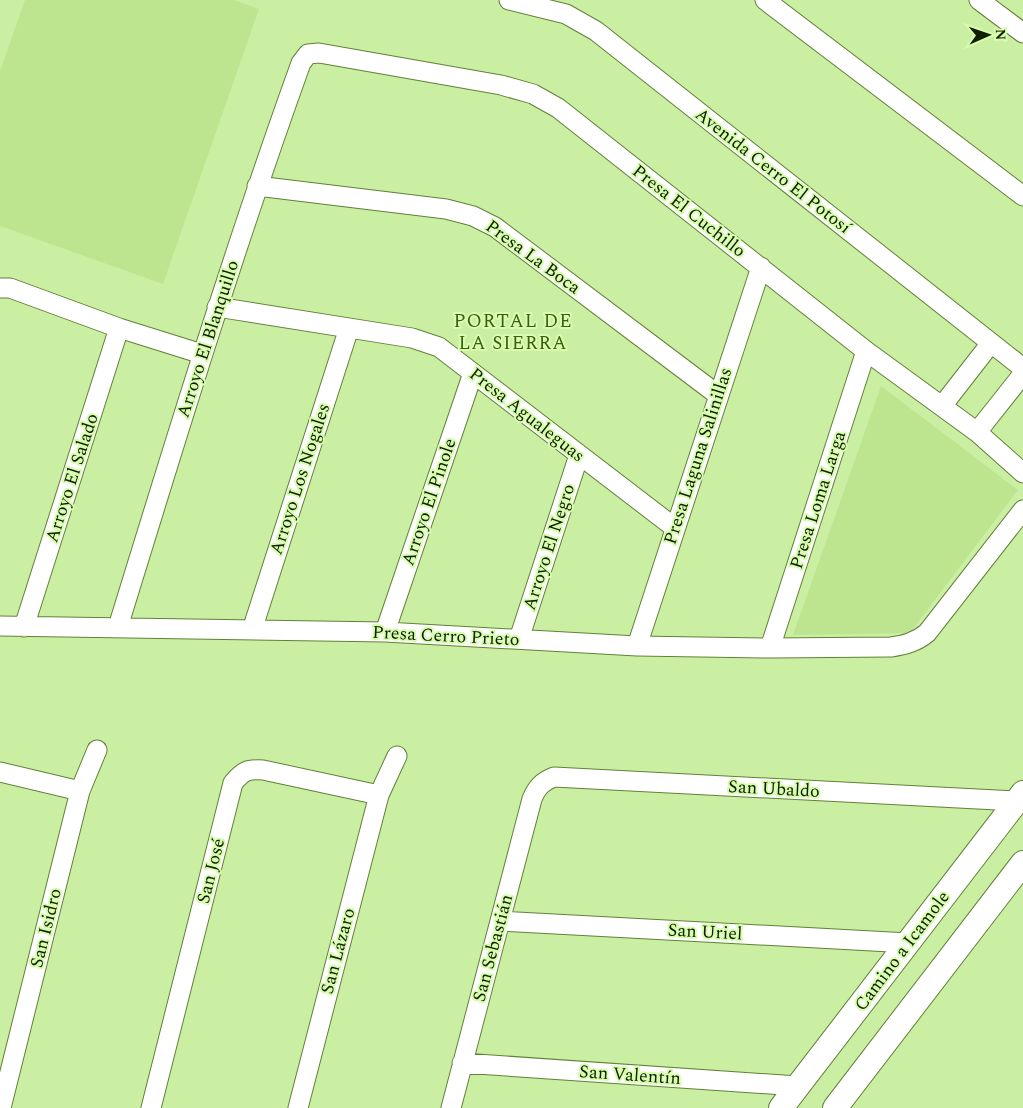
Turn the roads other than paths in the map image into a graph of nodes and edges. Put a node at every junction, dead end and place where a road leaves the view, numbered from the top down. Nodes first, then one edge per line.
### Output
1 (509, 0) edge
2 (765, 0) edge
3 (979, 0) edge
4 (1023, 33) edge
5 (308, 54) joint
6 (257, 186) junction
7 (1023, 196) edge
8 (761, 267) junction
9 (2, 288) edge
10 (217, 307) junction
11 (120, 328) junction
12 (349, 328) junction
13 (991, 343) junction
14 (866, 351) junction
15 (202, 354) junction
16 (1023, 368) edge
17 (473, 373) junction
18 (1023, 374) edge
19 (718, 395) junction
20 (942, 406) junction
21 (977, 432) junction
22 (579, 455) junction
23 (1023, 473) edge
24 (1023, 510) edge
25 (675, 528) junction
26 (0, 626) edge
27 (24, 627) junction
28 (118, 627) junction
29 (252, 630) junction
30 (385, 632) junction
31 (519, 639) junction
32 (636, 646) junction
33 (770, 648) junction
34 (97, 750) dead end
35 (397, 756) dead end
36 (0, 772) edge
37 (537, 788) joint
38 (80, 791) junction
39 (379, 795) junction
40 (1019, 797) edge
41 (1023, 863) edge
42 (500, 921) junction
43 (909, 943) junction
44 (462, 1063) junction
45 (798, 1086) junction
46 (1, 1108) edge
47 (151, 1108) edge
48 (298, 1108) edge
49 (451, 1108) edge
50 (781, 1108) edge
51 (835, 1108) edge

1 - 13 street, Avenida Cerro El Potosí
2 - 7 street
3 - 4 street
5 - 6 street, Arroyo El Blanquillo
5 - 8 street, Presa El Cuchillo
6 - 10 street, Arroyo El Blanquillo
6 - 19 street, Presa La Boca
8 - 14 street, Presa El Cuchillo
8 - 19 street, Presa Laguna Salinillas
9 - 11 street
10 - 12 street, Presa Agualeguas
10 - 15 street, Arroyo El Blanquillo
11 - 15 street
11 - 27 street, Arroyo El Salado
12 - 17 street, Presa Agualeguas
12 - 29 street, Arroyo Los Nogales
13 - 16 street, Avenida Cerro El Potosí
13 - 20 street
14 - 20 street, Presa El Cuchillo
14 - 33 street, Presa Loma Larga
15 - 28 street, Arroyo El Blanquillo
17 - 22 street, Presa Agualeguas
17 - 30 street, Arroyo El Pinole
18 - 21 street
19 - 25 street, Presa Laguna Salinillas
20 - 21 street, Presa El Cuchillo
21 - 23 street, Presa El Cuchillo
22 - 25 street, Presa Agualeguas
22 - 31 street, Arroyo El Negro
24 - 33 street, Presa Cerro Prieto
25 - 32 street, Presa Laguna Salinillas
26 - 27 street, Presa Cerro Prieto
27 - 28 street, Presa Cerro Prieto
28 - 29 street, Presa Cerro Prieto
29 - 30 street, Presa Cerro Prieto
30 - 31 street, Presa Cerro Prieto
31 - 32 street, Presa Cerro Prieto
32 - 33 street, Presa Cerro Prieto
34 - 38 street, San Isidro
35 - 39 street, San Lázaro
36 - 38 street
37 - 40 street, San Ubaldo
37 - 42 street, San Sebastián
38 - 46 street, San Isidro
39 - 47 street, San José
39 - 48 street, San Lázaro
40 - 43 street, Camino a Icamole
41 - 51 street
42 - 43 street, San Uriel
42 - 44 street, San Sebastián
43 - 45 street, Camino a Icamole
44 - 45 street, San Valentín
44 - 49 street, San Sebastián
45 - 50 street, Camino a Icamole

